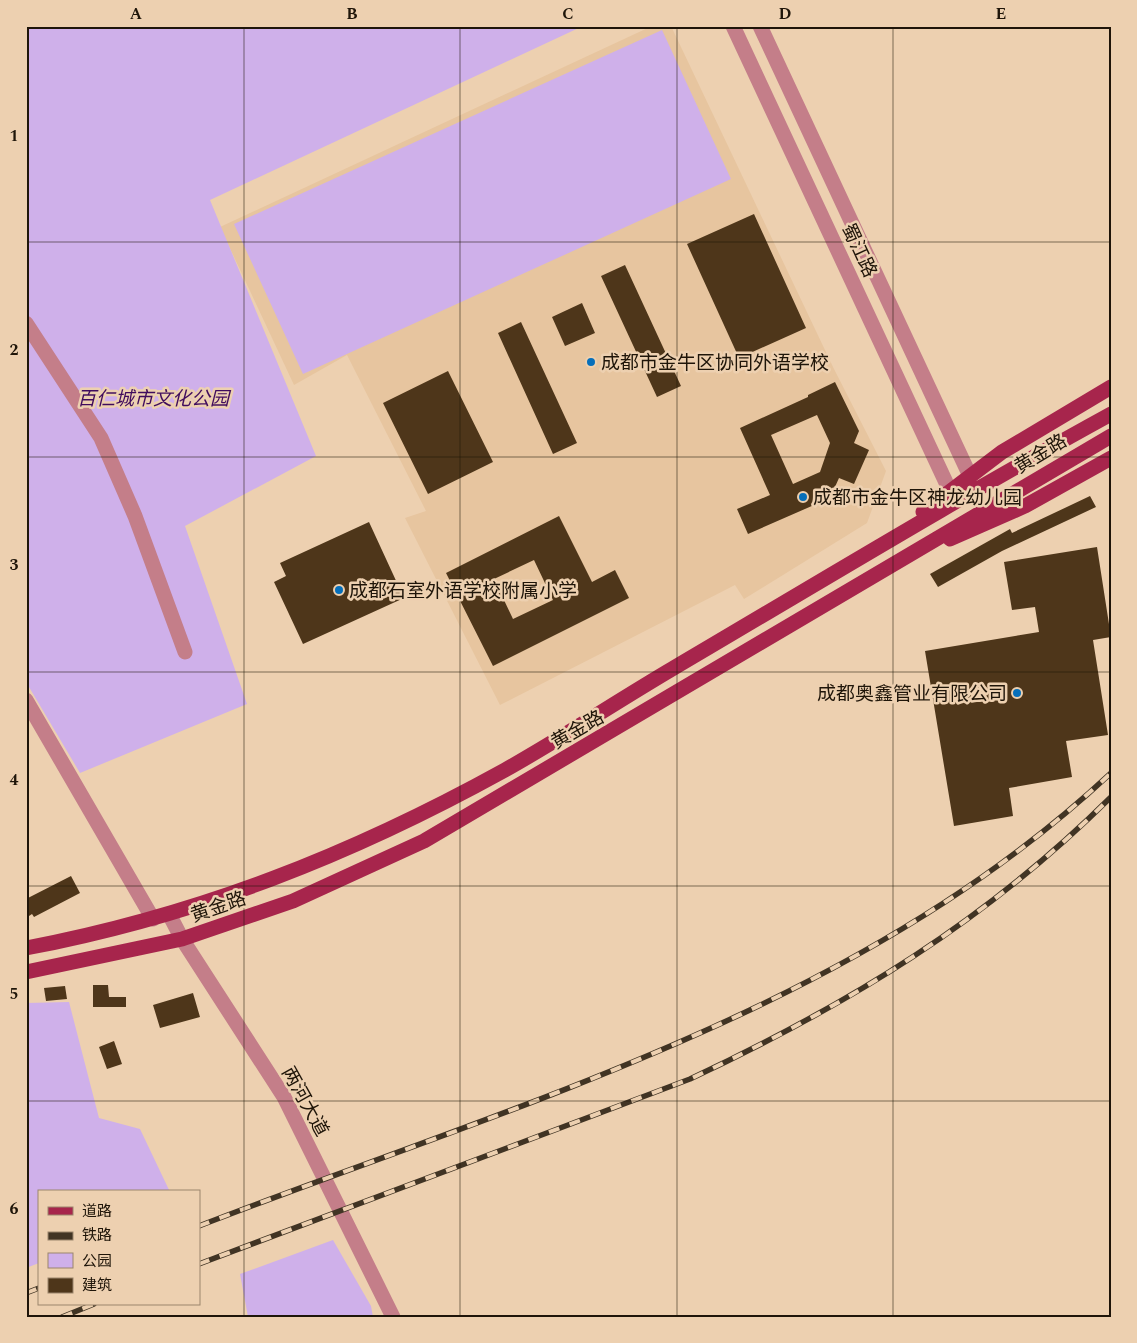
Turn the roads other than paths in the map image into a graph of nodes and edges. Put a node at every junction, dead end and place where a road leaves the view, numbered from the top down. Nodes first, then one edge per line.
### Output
1 (733, 26) edge
2 (760, 26) edge
3 (26, 323) edge
4 (1111, 387) edge
5 (1111, 414) edge
6 (1111, 436) edge
7 (1111, 458) edge
8 (970, 476) junction
9 (950, 491) junction
10 (865, 555) junction
11 (885, 569) junction
12 (185, 652) dead end
13 (26, 700) edge
14 (169, 914) junction
15 (153, 919) junction
16 (182, 939) junction
17 (26, 948) edge
18 (26, 972) edge
19 (393, 1317) edge

1 - 9 street, 蜀江路
2 - 8 street, 蜀江路
3 - 12 street
4 - 8 main road
5 - 10 main road, 黄金路
6 - 11 main road, 黄金路
7 - 11 main road
8 - 9 main road
9 - 10 main road
10 - 14 main road, 黄金路
11 - 16 main road, 黄金路
13 - 15 street
14 - 15 main road, 黄金路
14 - 16 street, 两河大道
15 - 17 main road, 黄金路
16 - 18 main road, 黄金路
16 - 19 street, 两河大道

